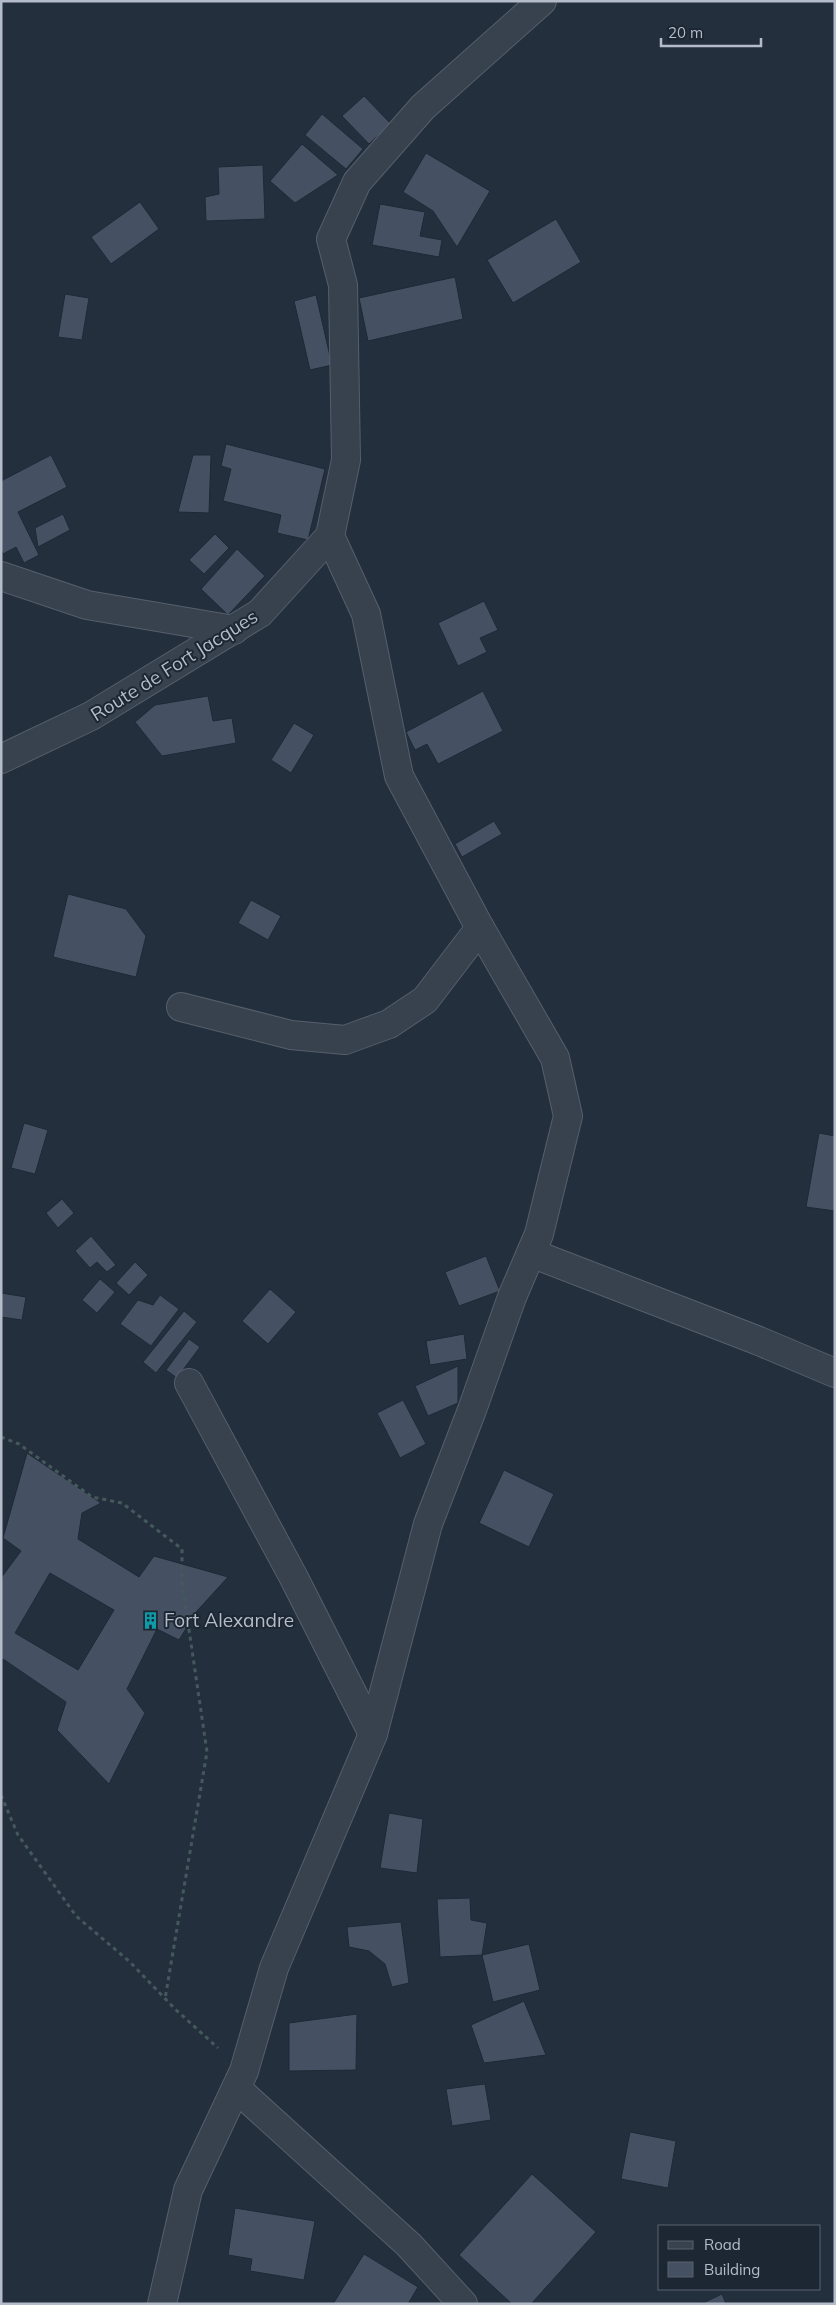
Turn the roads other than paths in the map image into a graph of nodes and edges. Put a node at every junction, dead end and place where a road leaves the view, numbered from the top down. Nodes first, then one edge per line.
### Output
1 (542, 1) edge
2 (330, 536) junction
3 (1, 576) edge
4 (234, 630) junction
5 (1, 759) edge
6 (480, 928) junction
7 (182, 1007) dead end
8 (531, 1253) junction
9 (835, 1373) edge
10 (189, 1383) dead end
11 (374, 1734) junction
12 (240, 2079) junction
13 (162, 2304) edge
14 (463, 2304) edge

1 - 2 street
2 - 4 street, Route de Fort Jacques
2 - 6 street
3 - 4 street
4 - 5 street, Route de Fort Jacques
6 - 7 street
6 - 8 street
8 - 9 street
8 - 11 street
10 - 11 street
11 - 12 street
12 - 13 street
12 - 14 street

